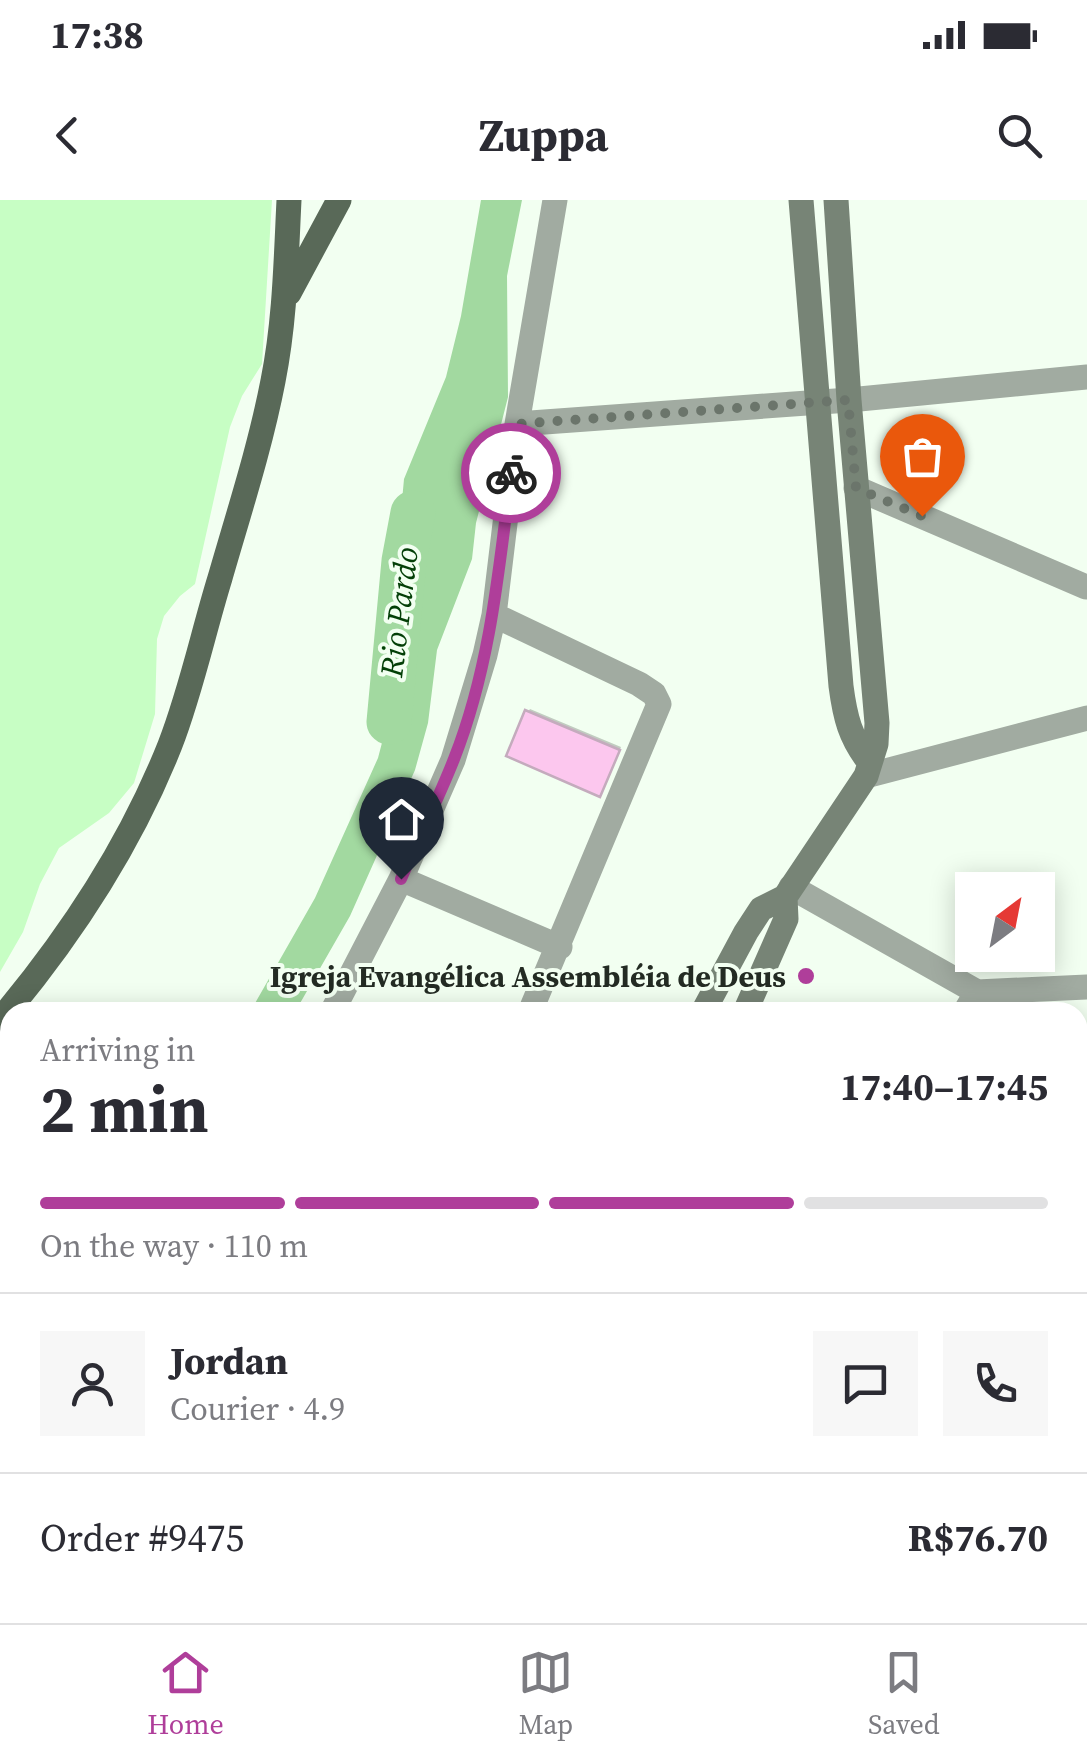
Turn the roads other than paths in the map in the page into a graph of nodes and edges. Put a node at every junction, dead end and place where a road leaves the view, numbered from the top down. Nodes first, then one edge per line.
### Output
1 (288, 200) edge
2 (339, 200) edge
3 (556, 200) edge
4 (801, 200) edge
5 (836, 200) edge
6 (284, 302) junction
7 (1087, 377) edge
8 (848, 400) junction
9 (816, 403) junction
10 (517, 424) junction
11 (856, 488) junction
12 (1086, 586) edge
13 (494, 615) junction
14 (1087, 718) edge
15 (868, 769) junction
16 (401, 879) junction
17 (788, 892) junction
18 (560, 947) junction
19 (1087, 987) edge
20 (14, 1002) edge
21 (337, 1002) edge
22 (535, 1002) edge
23 (709, 1002) edge
24 (749, 1002) edge
25 (971, 1002) edge

1 - 6 main road
2 - 6 main road
3 - 10 street
4 - 9 main road
5 - 8 main road
6 - 20 main road
7 - 8 street
8 - 9 street
8 - 11 main road
9 - 10 street
9 - 15 main road
10 - 13 street
11 - 12 street
11 - 15 main road
13 - 16 street
13 - 18 street
14 - 15 street
15 - 17 main road
16 - 18 street
16 - 21 street
17 - 23 main road
17 - 24 main road
17 - 25 street
18 - 22 street
19 - 25 street

